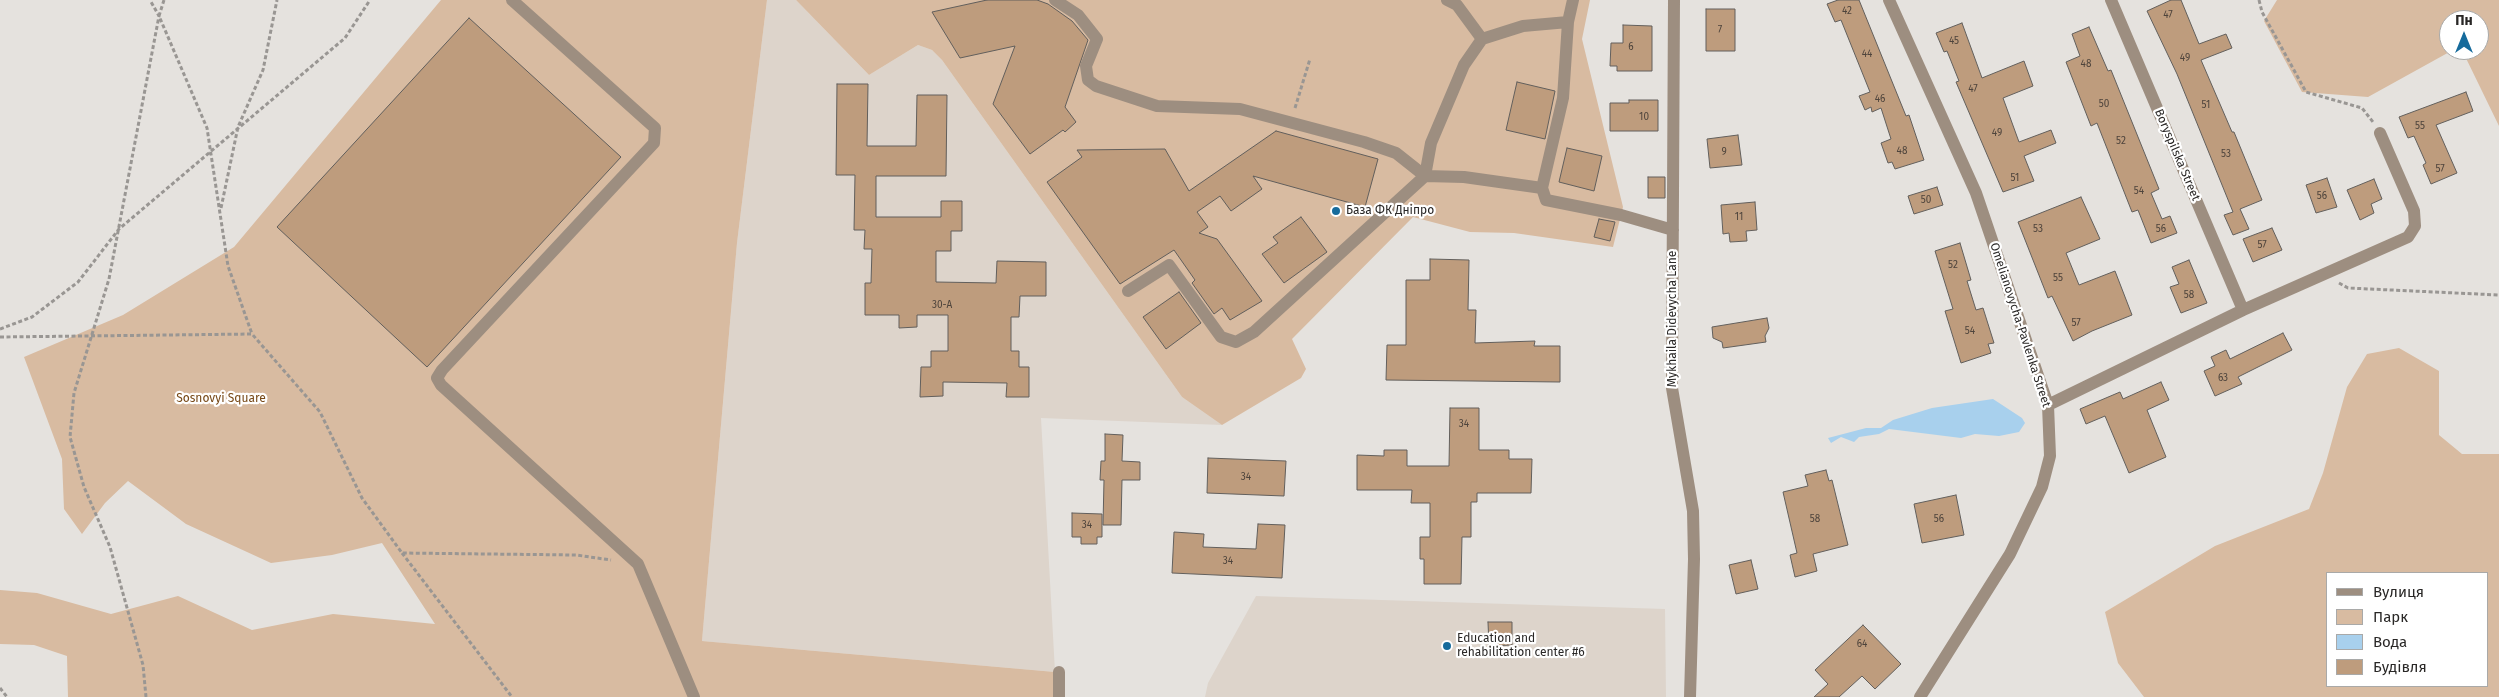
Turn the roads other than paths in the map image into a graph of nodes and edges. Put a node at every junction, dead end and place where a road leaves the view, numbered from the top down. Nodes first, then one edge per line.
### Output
1 (512, 0) edge
2 (1055, 0) edge
3 (1447, 0) edge
4 (1573, 0) edge
5 (1674, 0) edge
6 (1889, 0) edge
7 (2110, 0) edge
8 (1568, 22) junction
9 (1482, 39) junction
10 (2380, 133) road end
11 (1425, 176) junction
12 (1542, 188) junction
13 (1674, 230) junction
14 (1128, 291) dead end
15 (2243, 310) junction
16 (2048, 405) junction
17 (1059, 672) dead end
18 (694, 697) edge
19 (1060, 697) edge
20 (1690, 697) edge
21 (1920, 697) edge

1 - 18 street
2 - 11 street
3 - 9 street
4 - 8 street
5 - 13 street, Mykhaila Didevycha Lane
6 - 16 street, Omelianovycha-Pavlenka Street
7 - 15 street, Boryspilska Street
8 - 9 street
8 - 12 street
9 - 11 street
10 - 15 street
11 - 12 street
11 - 14 street
12 - 13 street
13 - 20 street, Mykhaila Didevycha Lane
15 - 16 street
16 - 21 street, Omelianovycha-Pavlenka Street
17 - 19 street

